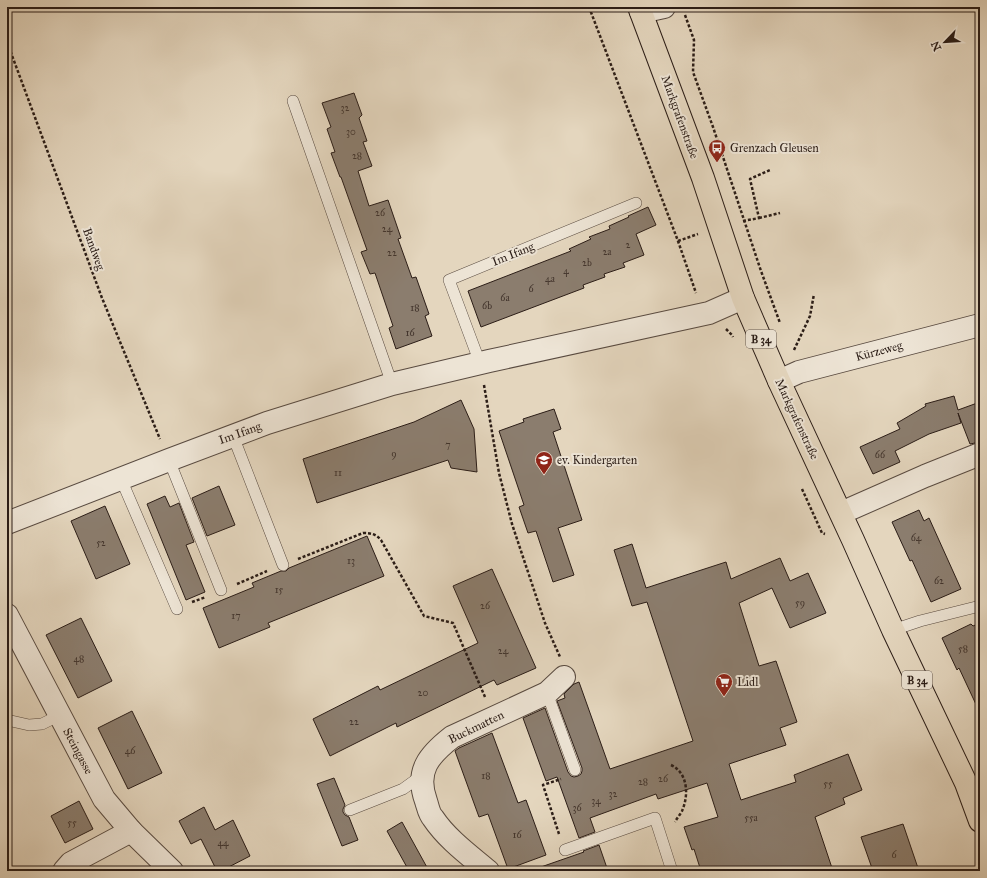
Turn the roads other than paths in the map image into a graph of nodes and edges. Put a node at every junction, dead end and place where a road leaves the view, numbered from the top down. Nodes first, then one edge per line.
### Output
1 (664, 7) edge
2 (640, 10) edge
3 (293, 101) dead end
4 (636, 203) dead end
5 (743, 298) junction
6 (980, 325) edge
7 (480, 363) junction
8 (779, 380) junction
9 (392, 384) junction
10 (233, 436) junction
11 (980, 454) edge
12 (169, 460) junction
13 (121, 479) junction
14 (841, 513) junction
15 (7, 523) edge
16 (283, 565) road end
17 (221, 590) road end
18 (980, 606) edge
19 (177, 609) road end
20 (7, 615) edge
21 (893, 630) junction
22 (564, 677) road end
23 (547, 693) junction
24 (60, 716) junction
25 (7, 720) edge
26 (575, 770) road end
27 (422, 776) junction
28 (350, 810) dead end
29 (980, 821) edge
30 (131, 831) junction
31 (565, 850) road end
32 (64, 871) edge
33 (172, 871) edge
34 (488, 871) edge
35 (672, 871) edge

1 - 2 street
2 - 5 main road, Markgrafenstraße / B 34
3 - 9 lane
4 - 7 lane, Im Ifang
5 - 7 street, Im Ifang
5 - 8 main road, Markgrafenstraße / B 34
6 - 8 street, Kürzeweg
7 - 9 street, Im Ifang
8 - 14 main road, Markgrafenstraße / B 34
9 - 10 street, Im Ifang
10 - 12 street, Im Ifang
10 - 16 lane
11 - 14 street
12 - 13 street, Im Ifang
12 - 17 lane
13 - 15 street, Im Ifang
13 - 19 lane
14 - 21 main road, Markgrafenstraße / B 34
18 - 21 lane
20 - 24 street, Steingasse
21 - 29 main road, Markgrafenstraße / B 34
22 - 23 street, Buckmatten
23 - 26 lane
23 - 27 street, Buckmatten
24 - 25 lane
24 - 30 street, Steingasse
27 - 28 lane
27 - 34 street, Buckmatten
30 - 32 street
30 - 33 street, Steingasse
31 - 35 lane

